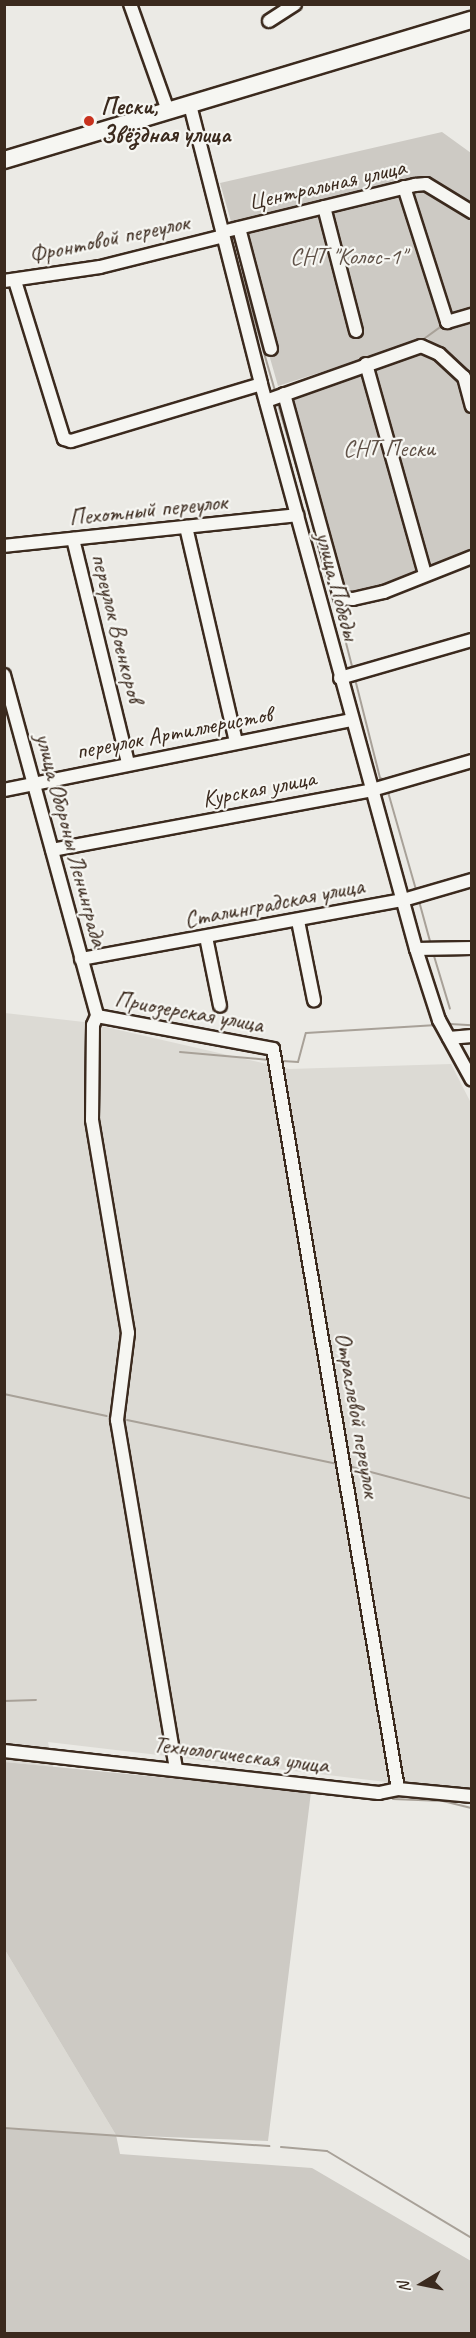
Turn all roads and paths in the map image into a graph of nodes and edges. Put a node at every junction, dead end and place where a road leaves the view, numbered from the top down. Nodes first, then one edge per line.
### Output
1 (130, 4) edge
2 (295, 4) edge
3 (471, 20) edge
4 (269, 21) dead end
5 (189, 105) junction
6 (168, 111) junction
7 (4, 160) edge
8 (404, 187) junction
9 (324, 207) junction
10 (471, 212) edge
11 (238, 228) junction
12 (222, 234) junction
13 (10, 281) edge
14 (471, 315) edge
15 (356, 331) dead end
16 (271, 350) dead end
17 (366, 364) junction
18 (261, 384) junction
19 (284, 394) junction
20 (266, 401) junction
21 (471, 406) edge
22 (297, 515) junction
23 (186, 527) junction
24 (73, 539) junction
25 (4, 546) edge
26 (471, 557) edge
27 (425, 574) junction
28 (471, 640) edge
29 (4, 675) edge
30 (340, 678) junction
31 (352, 720) junction
32 (236, 742) junction
33 (471, 761) edge
34 (128, 763) junction
35 (32, 782) junction
36 (4, 790) edge
37 (372, 790) junction
38 (52, 850) junction
39 (471, 880) edge
40 (403, 900) junction
41 (298, 921) junction
42 (206, 938) junction
43 (471, 948) edge
44 (416, 949) junction
45 (81, 959) junction
46 (314, 999) dead end
47 (220, 1006) dead end
48 (97, 1016) junction
49 (471, 1036) edge
50 (449, 1038) junction
51 (273, 1049) joint
52 (471, 1080) edge
53 (4, 1751) edge
54 (176, 1768) junction
55 (398, 1789) junction
56 (471, 1796) edge

1 - 6 street
2 - 4 street
3 - 5 main road
5 - 6 main road
5 - 12 street, улица Победы
6 - 7 main road
8 - 9 street, Центральная улица
8 - 10 street, Центральная улица
8 - 14 street
9 - 11 street, Центральная улица
9 - 15 street
11 - 12 street, Центральная улица
11 - 16 street
12 - 13 street, Фронтовой переулок
12 - 18 street, улица Победы
13 - 18 street
17 - 19 street
17 - 21 street
17 - 27 street
18 - 20 street, улица Победы
19 - 20 street
19 - 27 street
20 - 22 street, улица Победы
22 - 23 street, Пехотный переулок
22 - 30 street, улица Победы
23 - 24 street, Пехотный переулок
23 - 32 street
24 - 25 street, Пехотный переулок
24 - 34 street, переулок Военкоров
26 - 27 street
28 - 30 street
29 - 35 street, улица Обороны Ленинграда
30 - 31 street, улица Победы
31 - 32 street, переулок Артиллеристов
31 - 37 street, улица Победы
32 - 34 street, переулок Артиллеристов
33 - 37 street, Курская улица
34 - 35 street, переулок Артиллеристов
35 - 36 street, переулок Артиллеристов
35 - 38 street, улица Обороны Ленинграда
37 - 38 street, Курская улица
37 - 40 street, улица Победы
38 - 45 street, улица Обороны Ленинграда
39 - 40 street, Сталинградская улица
40 - 41 street, Сталинградская улица
40 - 44 street, улица Победы
41 - 42 street, Сталинградская улица
41 - 46 street
42 - 45 street, Сталинградская улица
42 - 47 street
43 - 44 street
44 - 50 street, улица Победы
45 - 48 street, улица Обороны Ленинграда
48 - 51 street, Приозерская улица
48 - 54 street
49 - 50 street
50 - 52 street, улица Победы
51 - 55 street, Отраслевой переулок
53 - 54 street, Технологическая улица
54 - 55 street, Технологическая улица
55 - 56 street, Технологическая улица

